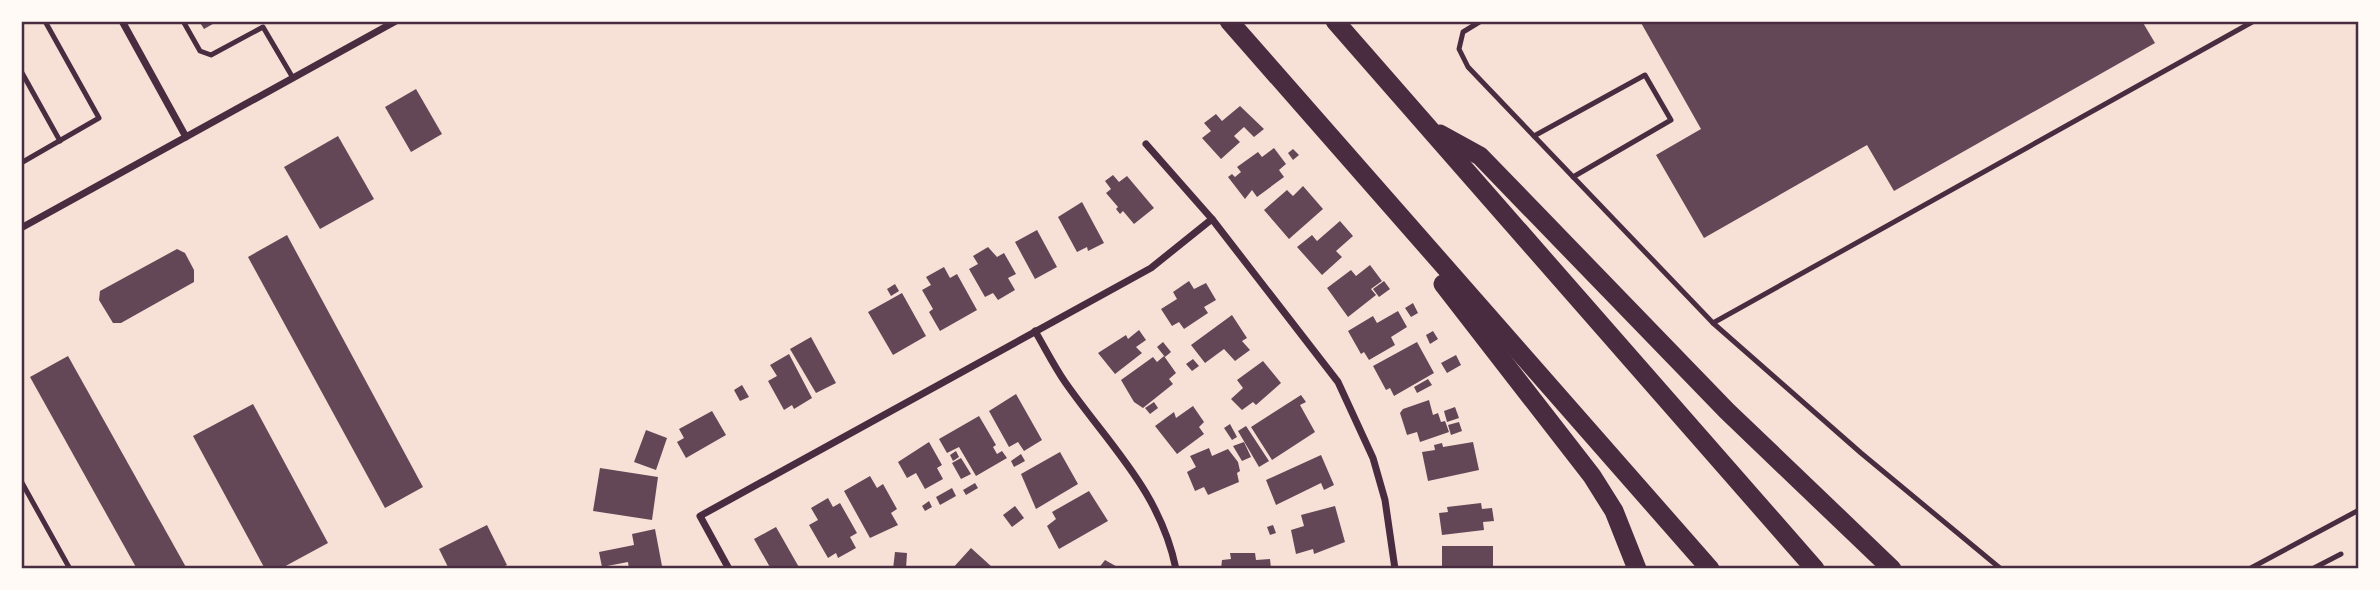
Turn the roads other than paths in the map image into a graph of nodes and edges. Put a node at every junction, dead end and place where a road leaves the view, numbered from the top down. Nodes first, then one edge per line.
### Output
1 (50, 21) edge
2 (122, 21) edge
3 (183, 21) edge
4 (396, 21) edge
5 (1229, 21) edge
6 (1335, 21) edge
7 (1481, 21) edge
8 (2252, 21) edge
9 (262, 24) edge
10 (21, 71) edge
11 (293, 78) junction
12 (1427, 127) junction
13 (1325, 131) junction
14 (1534, 136) junction
15 (186, 137) junction
16 (60, 141) junction
17 (1146, 144) dead end
18 (21, 163) edge
19 (1573, 177) junction
20 (1212, 219) junction
21 (21, 228) edge
22 (1713, 323) junction
23 (1035, 331) junction
24 (21, 481) edge
25 (2359, 510) edge
26 (2341, 554) dead end
27 (70, 569) edge
28 (729, 569) edge
29 (1176, 569) edge
30 (1395, 569) edge
31 (1637, 569) edge
32 (1710, 569) edge
33 (1815, 569) edge
34 (1892, 569) edge
35 (2001, 569) edge
36 (2249, 569) edge
37 (2312, 569) edge

1 - 16 lane
2 - 15 street
3 - 9 lane
4 - 11 street
5 - 13 highway
6 - 12 highway
7 - 14 lane
8 - 22 lane
9 - 11 lane
10 - 16 lane
11 - 15 street
12 - 33 highway
12 - 34 highway
13 - 31 highway
13 - 32 highway
14 - 19 lane
14 - 19 lane
15 - 21 street
16 - 18 lane
17 - 20 street
19 - 22 lane
20 - 23 street
20 - 30 street
22 - 35 lane
23 - 28 street
23 - 29 street
24 - 27 lane
25 - 36 lane
26 - 37 lane

